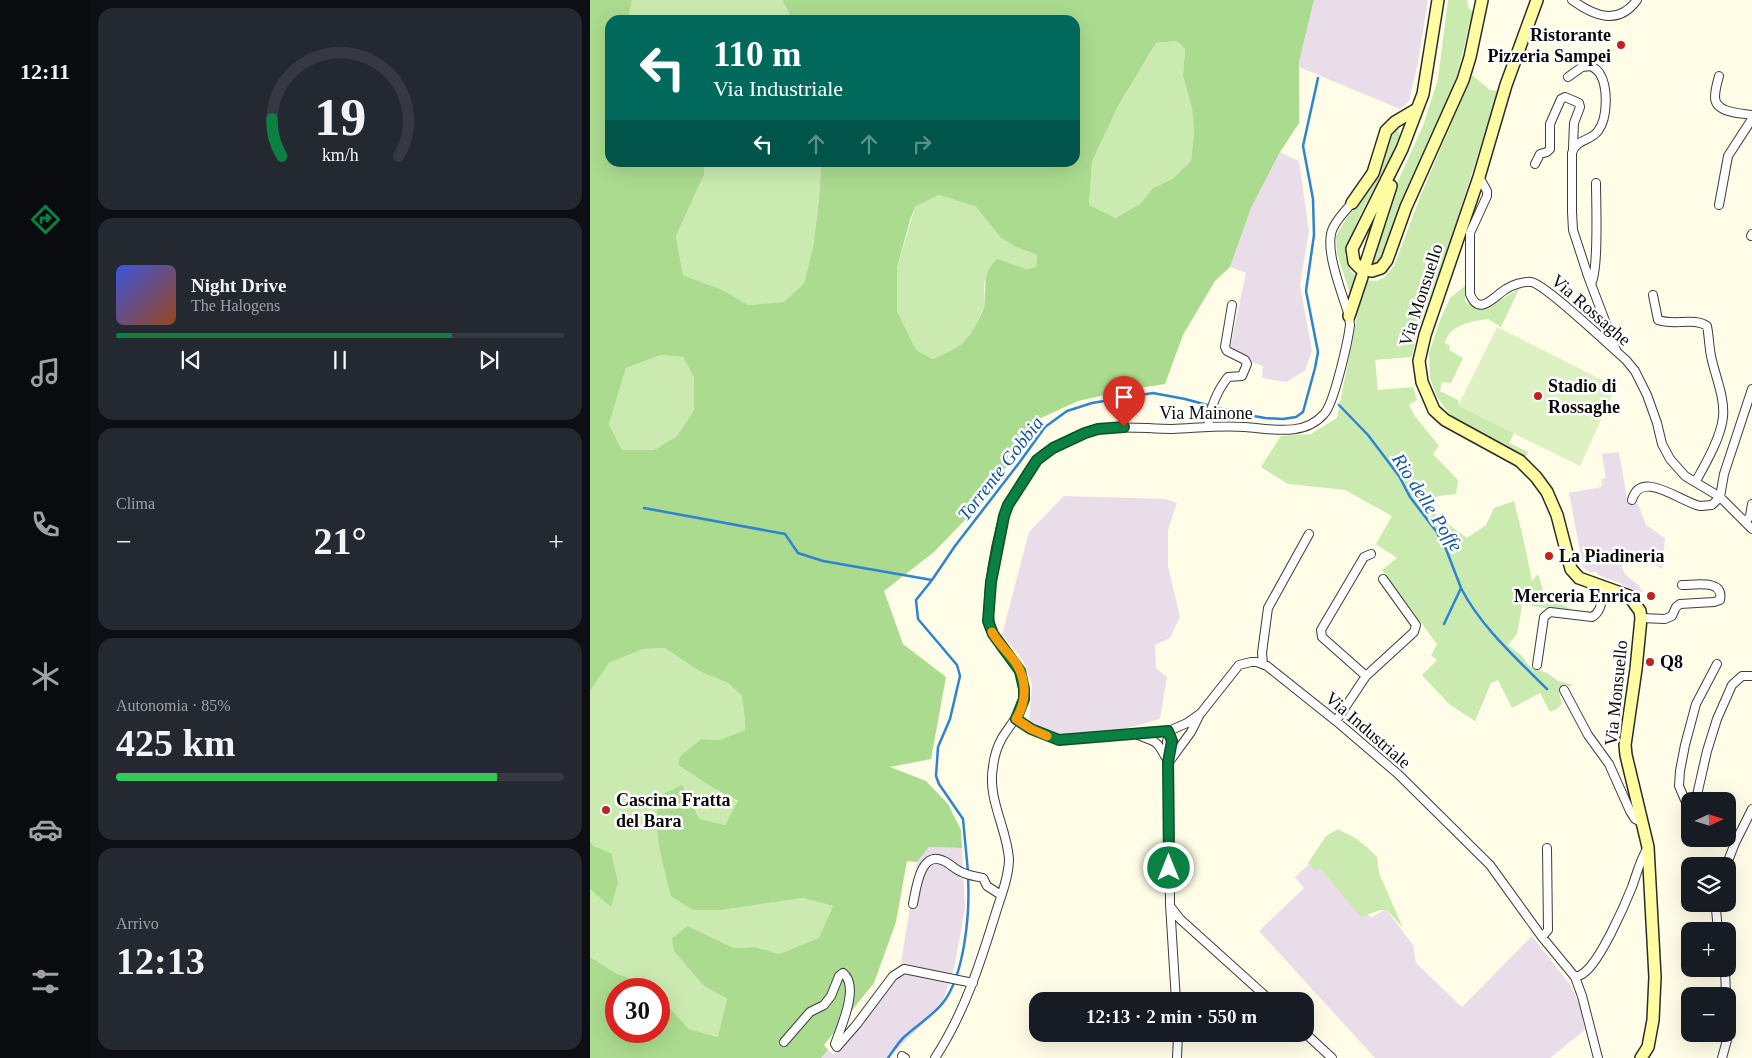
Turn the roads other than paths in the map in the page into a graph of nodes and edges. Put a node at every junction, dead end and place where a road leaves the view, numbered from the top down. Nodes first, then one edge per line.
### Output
1 (1438, 0) edge
2 (1482, 0) edge
3 (1537, 0) edge
4 (1572, 0) edge
5 (1637, 0) edge
6 (1719, 76) dead end
7 (1568, 77) dead end
8 (1417, 109) junction
9 (1752, 117) edge
10 (1395, 122) junction
11 (1410, 128) junction
12 (1403, 146) junction
13 (1574, 148) junction
14 (1535, 164) dead end
15 (1478, 177) junction
16 (1596, 183) dead end
17 (1352, 203) joint
18 (1719, 205) dead end
19 (1366, 263) dead end
20 (1362, 277) dead end
21 (1591, 284) junction
22 (1653, 295) dead end
23 (1232, 305) dead end
24 (1349, 316) junction
25 (1617, 352) junction
26 (1752, 389) edge
27 (1208, 427) junction
28 (1696, 481) junction
29 (1720, 497) junction
30 (1632, 500) dead end
31 (1752, 504) edge
32 (1746, 522) junction
33 (1752, 529) edge
34 (1308, 534) dead end
35 (1371, 554) dead end
36 (1383, 579) dead end
37 (1682, 585) dead end
38 (1604, 587) junction
39 (1641, 618) junction
40 (1263, 664) junction
41 (1717, 664) dead end
42 (1537, 665) dead end
43 (1366, 676) junction
44 (1752, 676) edge
45 (1564, 690) dead end
46 (1201, 713) junction
47 (1016, 719) junction
48 (1336, 721) junction
49 (1168, 731) junction
50 (1134, 734) junction
51 (1168, 762) junction
52 (1752, 809) edge
53 (1642, 823) junction
54 (1547, 848) dead end
55 (1648, 848) junction
56 (1730, 857) edge
57 (1650, 868) junction
58 (1636, 873) junction
59 (1632, 886) junction
60 (1650, 886) junction
61 (1001, 894) junction
62 (913, 904) dead end
63 (1170, 904) junction
64 (1542, 936) junction
65 (1575, 977) junction
66 (970, 982) junction
67 (1175, 992) edge
68 (1260, 992) edge
69 (1314, 1041) edge
70 (784, 1042) dead end
71 (1178, 1042) edge
72 (1726, 1042) edge
73 (935, 1058) edge
74 (1177, 1058) edge
75 (1332, 1058) edge
76 (1597, 1058) edge
77 (1641, 1058) edge
78 (1722, 1058) edge

1 - 8 main road
2 - 12 main road
3 - 15 main road, Via Monsuello
4 - 5 street
6 - 9 street
7 - 13 street
8 - 10 main road
8 - 11 main road
9 - 18 street
10 - 11 main road
10 - 17 main road
11 - 12 main road
12 - 19 main road
13 - 14 street
13 - 21 street
15 - 25 street, Via Rossaghe
15 - 38 main road, Via Monsuello
16 - 21 street
17 - 24 street, Via Mainone
20 - 24 main road
21 - 25 street
22 - 28 street
23 - 27 street
24 - 27 street, Via Mainone
25 - 28 street, Via Rossaghe
26 - 29 street
27 - 47 street, Via Mainone
28 - 29 street, Via Rossaghe
29 - 30 street
29 - 32 street, Via Rossaghe
31 - 32 street
32 - 33 street, Via Rossaghe
34 - 40 street
35 - 43 street
36 - 43 street
37 - 39 street
38 - 39 main road, Via Monsuello
38 - 42 street
39 - 53 main road, Via Monsuello
40 - 46 street
40 - 48 street, Via Industriale
41 - 44 street
43 - 48 street
45 - 53 street, Via Monsuello
46 - 49 street
46 - 51 street
47 - 50 street
47 - 61 street, Via Mainone
48 - 64 street, Via Industriale
49 - 50 street
49 - 51 street
50 - 51 street
51 - 63 street
52 - 56 street
53 - 55 main road, Via Monsuello
54 - 64 street
55 - 57 main road, Via Monsuello
55 - 58 street
57 - 58 street
57 - 60 main road, Via Monsuello
58 - 59 street
59 - 60 street
59 - 65 street
60 - 77 main road, Via Monsuello
61 - 62 street
61 - 66 street, Via Mainone
63 - 67 street
63 - 68 street
64 - 65 street, Via Industriale
65 - 76 street, Via Industriale
66 - 70 street
66 - 73 street, Via Mainone
69 - 75 street
71 - 74 street
72 - 78 street

